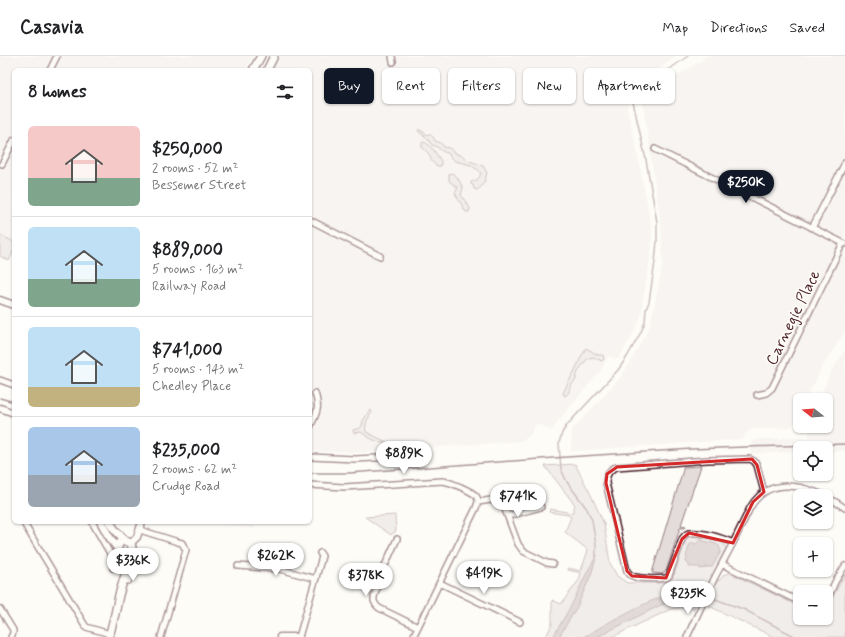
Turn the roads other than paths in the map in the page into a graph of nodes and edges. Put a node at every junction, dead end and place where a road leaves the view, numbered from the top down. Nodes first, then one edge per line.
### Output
1 (56, 56) edge
2 (261, 56) edge
3 (274, 56) edge
4 (392, 56) edge
5 (393, 62) dead end
6 (51, 68) edge
7 (255, 68) edge
8 (268, 68) edge
9 (12, 144) edge
10 (655, 150) dead end
11 (845, 163) edge
12 (2, 164) dead end
13 (312, 221) edge
14 (812, 228) junction
15 (844, 243) edge
16 (380, 256) dead end
17 (0, 300) edge
18 (12, 304) edge
19 (0, 380) edge
20 (12, 384) edge
21 (315, 393) dead end
22 (756, 394) dead end
23 (0, 408) edge
24 (12, 411) edge
25 (312, 423) edge
26 (312, 457) edge
27 (395, 457) dead end
28 (312, 485) edge
29 (764, 492) junction
30 (478, 502) junction
31 (541, 507) dead end
32 (845, 508) edge
33 (508, 516) junction
34 (24, 524) edge
35 (93, 524) edge
36 (102, 524) edge
37 (111, 524) edge
38 (142, 524) edge
39 (140, 530) junction
40 (397, 540) dead end
41 (733, 543) junction
42 (129, 545) junction
43 (119, 550) junction
44 (320, 553) dead end
45 (553, 564) dead end
46 (722, 564) junction
47 (238, 566) dead end
48 (845, 566) edge
49 (113, 568) dead end
50 (316, 579) junction
51 (440, 583) junction
52 (833, 587) edge
53 (793, 599) edge
54 (0, 609) edge
55 (115, 614) junction
56 (520, 622) dead end
57 (418, 628) junction
58 (109, 636) edge
59 (11, 637) edge
60 (161, 637) edge
61 (280, 637) edge
62 (299, 637) edge
63 (413, 637) edge
64 (687, 637) edge

1 - 6 street
2 - 7 main road
3 - 8 main road
4 - 5 street
9 - 12 street
10 - 14 street
11 - 14 street
13 - 16 street
14 - 15 street
15 - 22 street, Carnegie Place
17 - 18 street
19 - 20 street
21 - 25 street
23 - 24 street
26 - 27 street
28 - 30 street
29 - 32 street
29 - 41 street
29 - 41 street
30 - 33 street
30 - 51 street
31 - 33 street
33 - 45 street
34 - 58 street
35 - 49 street
36 - 43 main road
37 - 42 main road
38 - 39 street
39 - 42 street
39 - 60 street
40 - 57 street
41 - 46 street
42 - 43 main road
42 - 43 main road
42 - 55 main road
43 - 55 main road
44 - 50 street
46 - 53 street
46 - 64 street
47 - 50 street
48 - 52 street
50 - 62 street
51 - 56 street
51 - 57 street
54 - 59 street
55 - 58 main road
57 - 63 street
61 - 62 street

